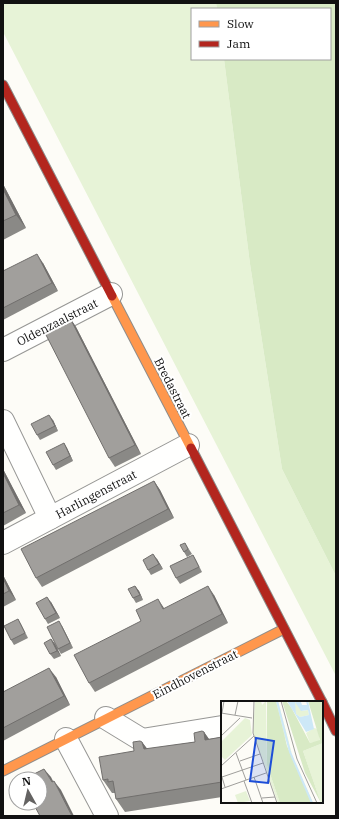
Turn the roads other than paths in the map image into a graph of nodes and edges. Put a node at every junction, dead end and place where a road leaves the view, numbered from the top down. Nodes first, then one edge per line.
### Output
1 (3, 85) edge
2 (110, 294) junction
3 (3, 350) edge
4 (3, 421) edge
5 (188, 446) junction
6 (50, 518) junction
7 (3, 543) edge
8 (284, 629) junction
9 (321, 701) edge
10 (323, 704) edge
11 (106, 718) junction
12 (221, 727) edge
13 (336, 731) edge
14 (66, 739) junction
15 (3, 772) edge
16 (107, 816) edge

1 - 2 street, Bredastraat
2 - 3 street, Oldenzaalstraat
2 - 5 street, Bredastraat
4 - 6 street
5 - 6 street, Harlingenstraat
5 - 8 street, Bredastraat
6 - 7 street, Harlingenstraat
8 - 9 street, Bredastraat
8 - 11 street, Eindhovenstraat
10 - 13 street, Bredastraat
11 - 12 street
11 - 14 street, Eindhovenstraat
14 - 15 street, Eindhovenstraat
14 - 16 street

